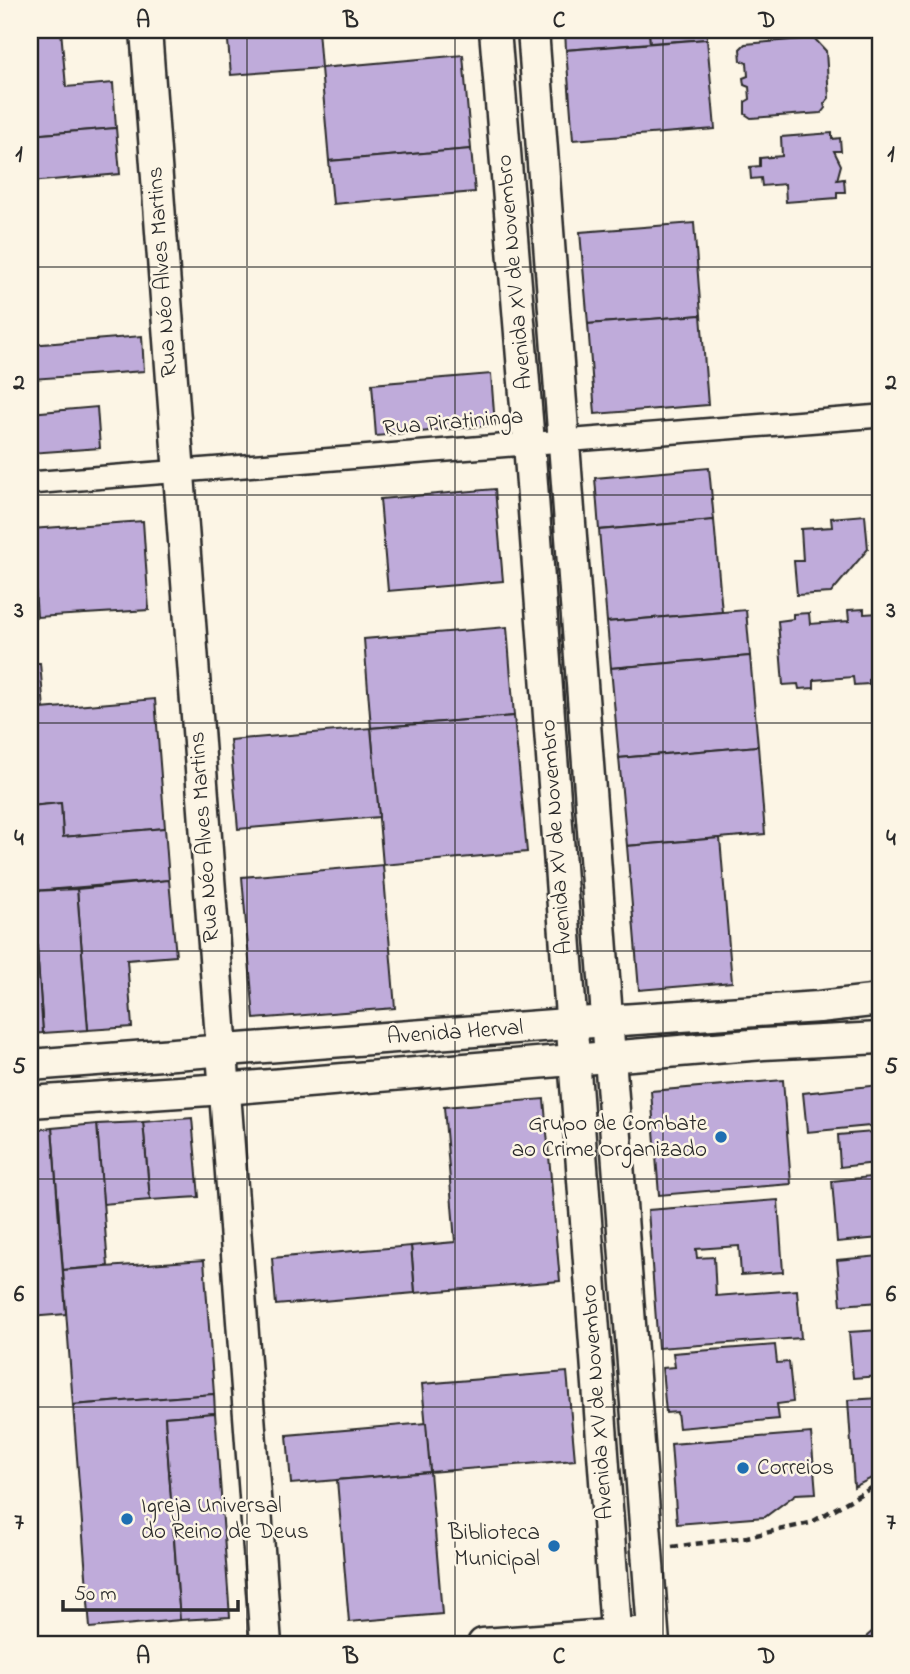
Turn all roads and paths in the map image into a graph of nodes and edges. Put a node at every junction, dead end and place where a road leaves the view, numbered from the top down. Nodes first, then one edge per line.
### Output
1 (146, 30) edge
2 (495, 30) edge
3 (533, 30) edge
4 (880, 416) edge
5 (564, 441) junction
6 (529, 443) junction
7 (177, 471) junction
8 (30, 483) edge
9 (880, 1000) edge
10 (819, 1007) junction
11 (606, 1021) junction
12 (570, 1024) junction
13 (880, 1038) edge
14 (362, 1040) junction
15 (763, 1044) junction
16 (221, 1050) junction
17 (609, 1058) junction
18 (573, 1060) junction
19 (88, 1061) junction
20 (30, 1065) edge
21 (406, 1073) junction
22 (224, 1089) junction
23 (31, 1102) edge
24 (880, 1483) edge
25 (647, 1550) junction
26 (654, 1638) edge
27 (617, 1639) edge
28 (266, 1644) edge
29 (483, 1644) edge

1 - 7 main road, Rua Néo Alves Martins
2 - 6 main road, Avenida XV de Novembro
3 - 5 main road, Avenida XV de Novembro
4 - 5 street, Rua Piratininga
5 - 6 street, Rua Piratininga
5 - 11 main road, Avenida XV de Novembro
6 - 7 street, Rua Piratininga
6 - 12 main road, Avenida XV de Novembro
7 - 8 street, Rua Piratininga
7 - 16 main road, Rua Néo Alves Martins
9 - 10 main road, Avenida Herval
10 - 11 main road, Avenida Herval
10 - 15 main road
11 - 12 main road, Avenida Herval
11 - 17 main road, Avenida XV de Novembro
12 - 14 main road, Avenida Herval
12 - 18 main road, Avenida XV de Novembro
13 - 15 main road, Avenida Herval
14 - 16 main road, Avenida Herval
14 - 21 main road
15 - 17 main road, Avenida Herval
16 - 19 main road, Avenida Herval
16 - 22 main road, Rua Néo Alves Martins
17 - 18 main road, Avenida Herval
17 - 25 main road, Avenida XV de Novembro
18 - 21 main road, Avenida Herval
18 - 27 main road, Avenida XV de Novembro
19 - 20 main road, Avenida Herval
19 - 23 main road
21 - 22 main road, Avenida Herval
22 - 23 main road, Avenida Herval
22 - 28 main road, Rua Néo Alves Martins
24 - 25 path
25 - 26 main road, Avenida XV de Novembro
26 - 27 main road
27 - 29 main road

